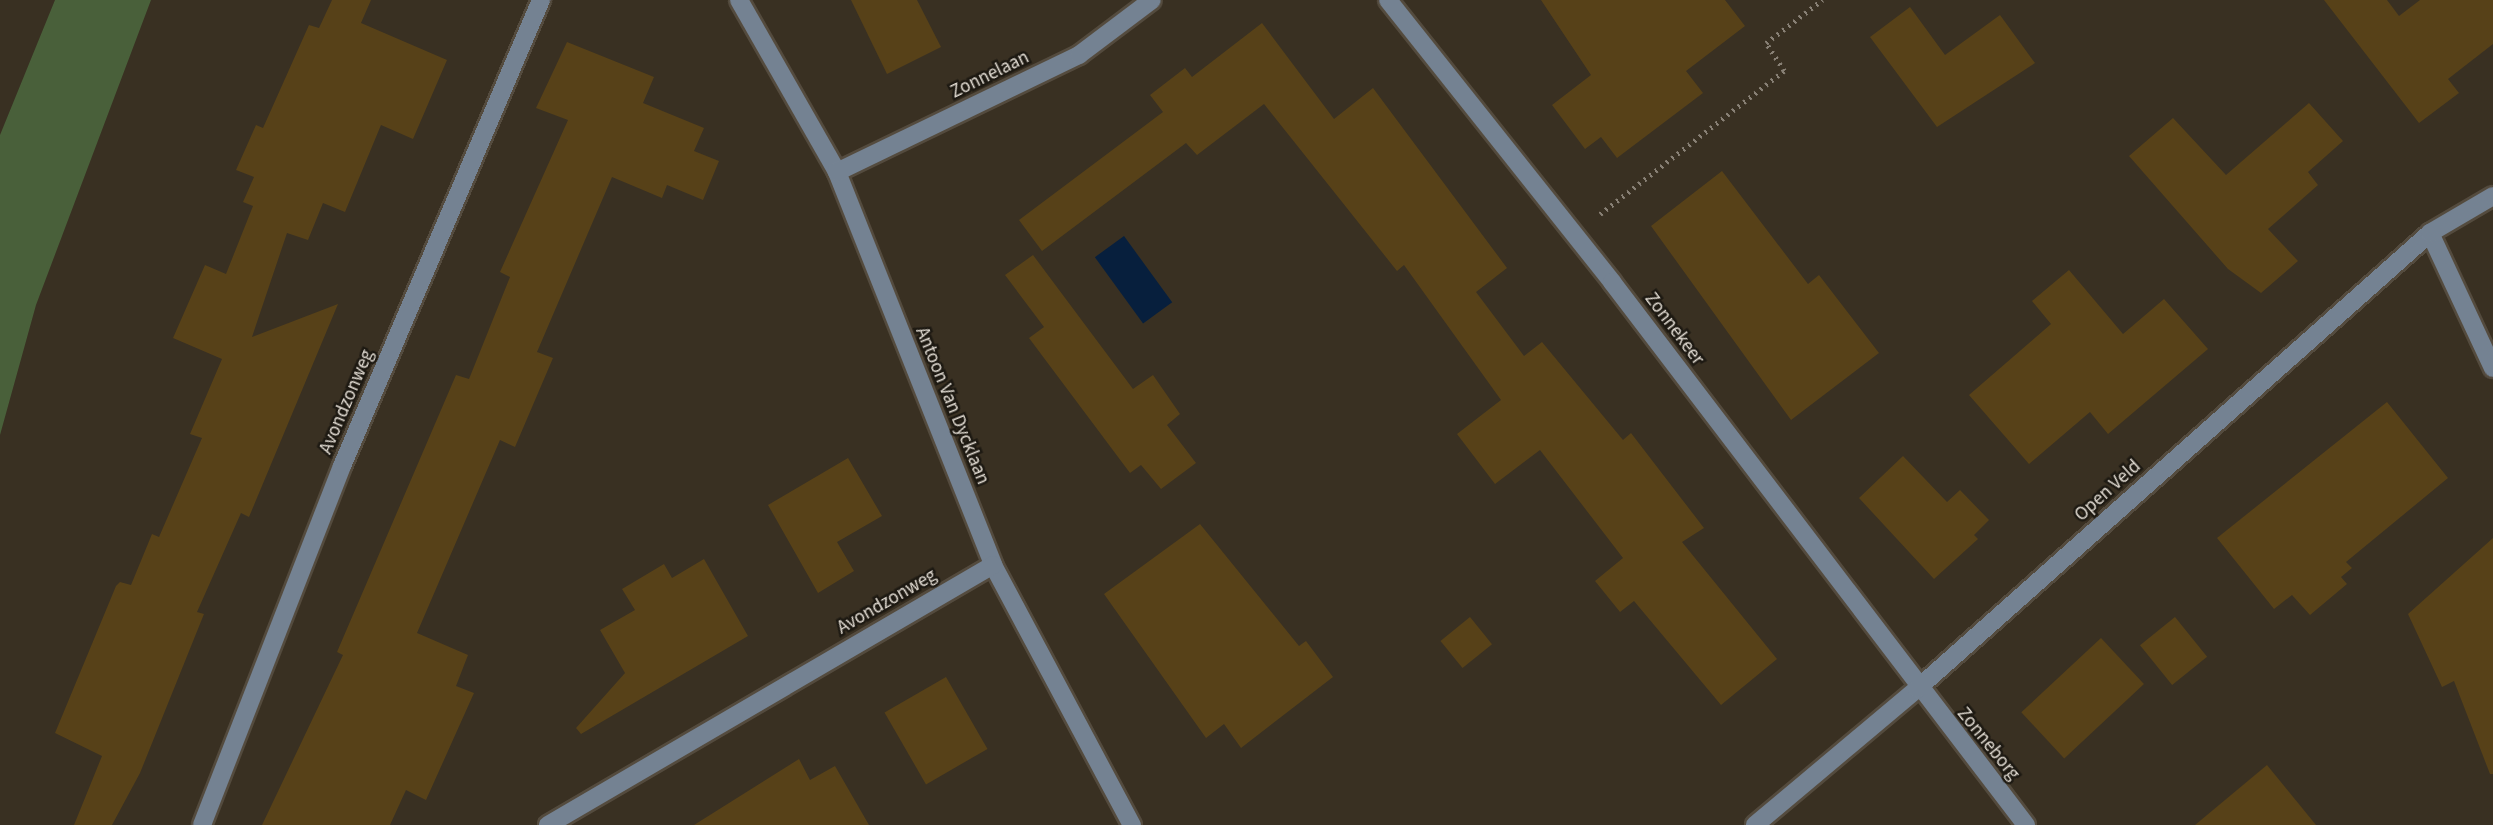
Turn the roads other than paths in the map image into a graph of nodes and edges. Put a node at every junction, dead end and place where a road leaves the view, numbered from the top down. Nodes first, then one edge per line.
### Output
1 (541, 0) edge
2 (739, 0) edge
3 (1152, 0) edge
4 (1388, 0) edge
5 (837, 172) junction
6 (2493, 196) edge
7 (2430, 233) junction
8 (2493, 368) edge
9 (993, 565) junction
10 (1917, 689) junction
11 (202, 825) edge
12 (548, 825) edge
13 (1132, 825) edge
14 (1755, 825) edge
15 (2026, 825) edge

1 - 11 street, Avondzonweg
2 - 5 street, Antoon Van Dycklaan
3 - 5 street, Zonnelaan
4 - 10 street, Zonnekeer
5 - 9 street, Antoon Van Dycklaan
6 - 7 street, Open Veld
7 - 8 street
7 - 10 street, Open Veld
9 - 12 street, Avondzonweg
9 - 13 street, Antoon Van Dycklaan
10 - 14 street, Open Veld
10 - 15 street, Zonneborg

